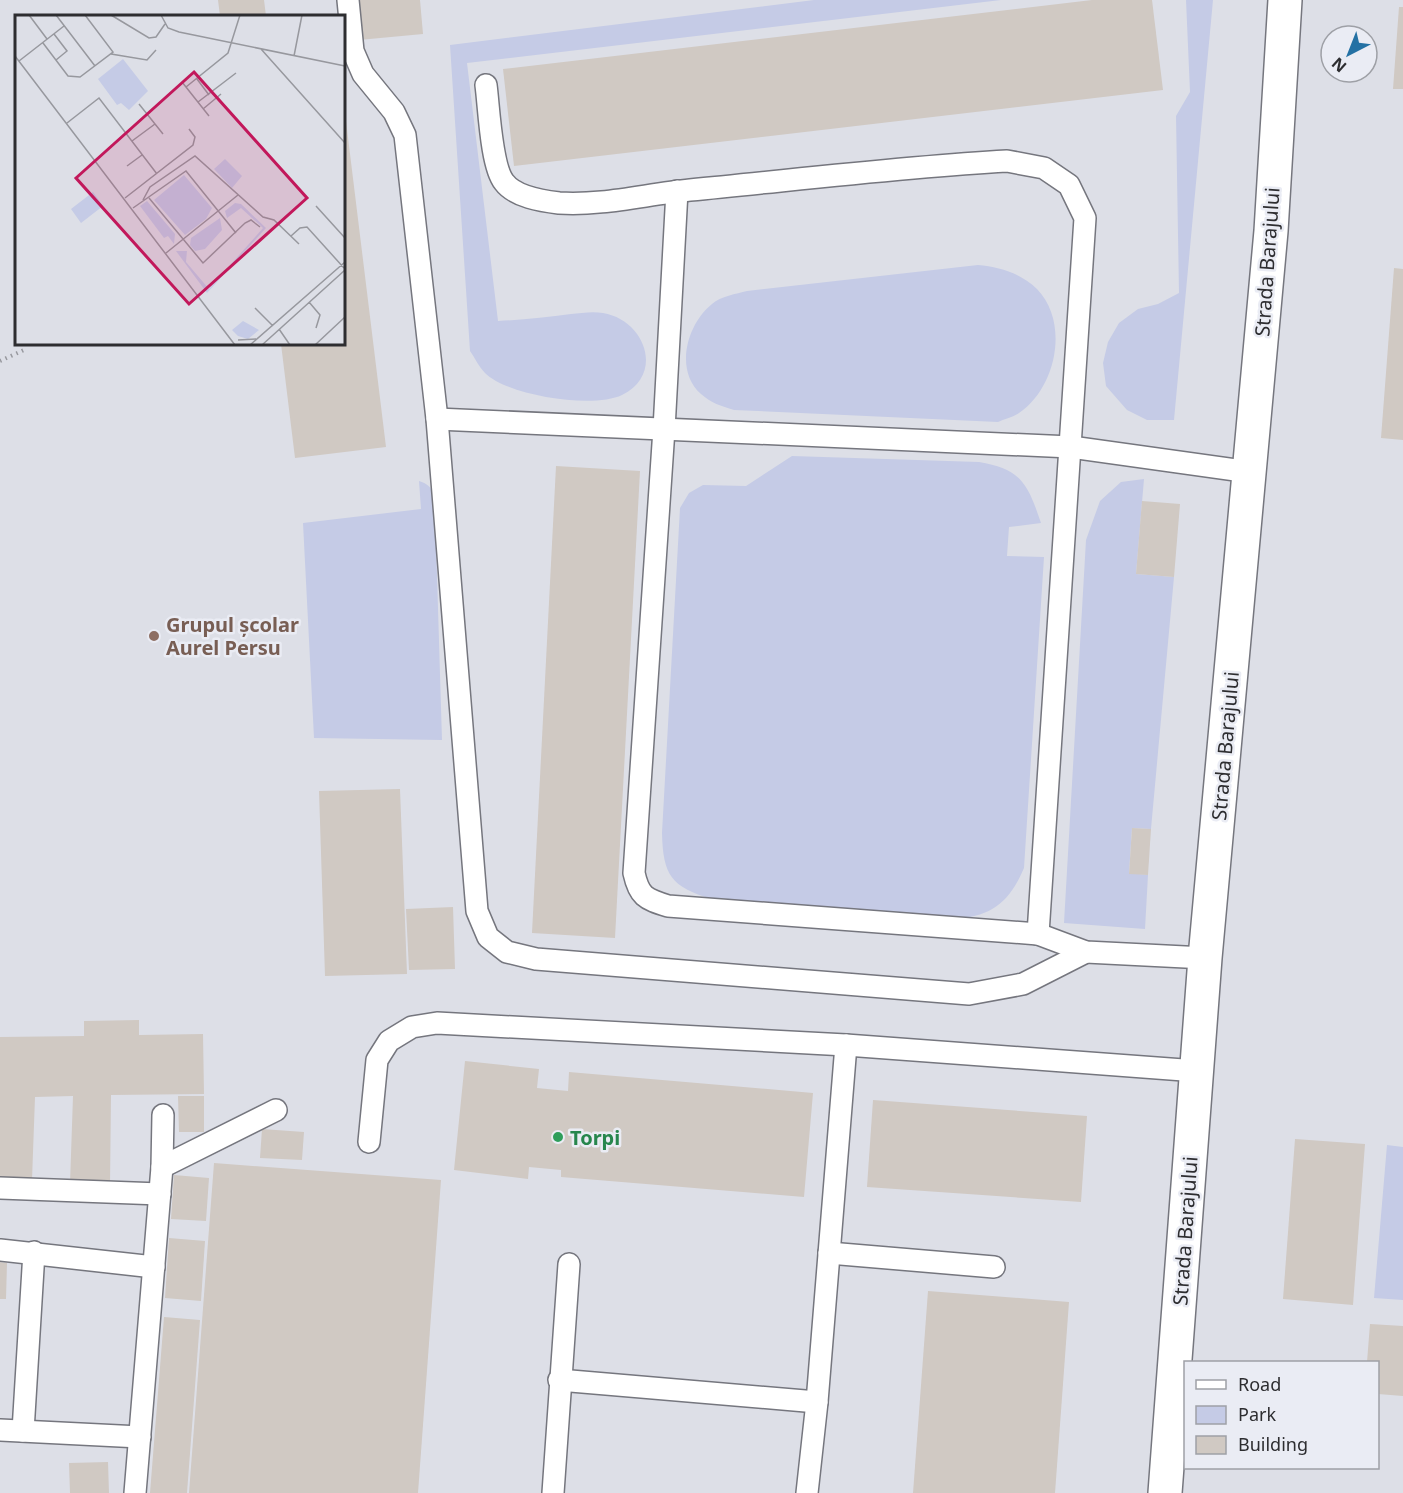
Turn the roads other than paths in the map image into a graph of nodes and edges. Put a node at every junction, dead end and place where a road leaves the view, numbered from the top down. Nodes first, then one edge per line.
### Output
1 (348, 0) edge
2 (1285, 0) edge
3 (486, 85) dead end
4 (677, 192) junction
5 (437, 419) junction
6 (664, 429) junction
7 (1071, 447) junction
8 (1250, 472) junction
9 (1038, 934) junction
10 (1086, 952) junction
11 (1205, 958) junction
12 (846, 1046) junction
13 (1197, 1071) junction
14 (276, 1110) dead end
15 (163, 1115) dead end
16 (369, 1142) dead end
17 (162, 1167) junction
18 (0, 1188) edge
19 (160, 1194) junction
20 (0, 1250) edge
21 (34, 1252) junction
22 (829, 1253) junction
23 (569, 1264) dead end
24 (154, 1266) junction
25 (994, 1267) dead end
26 (560, 1380) junction
27 (817, 1402) junction
28 (0, 1430) edge
29 (23, 1431) junction
30 (140, 1437) junction
31 (135, 1493) edge
32 (553, 1493) edge
33 (807, 1493) edge
34 (1166, 1493) edge

1 - 5 lane
2 - 8 main road, Strada Barajului
3 - 4 lane
4 - 6 lane
4 - 7 lane
5 - 6 lane
5 - 10 lane
6 - 7 lane
6 - 9 lane
7 - 8 lane
7 - 9 lane
8 - 11 main road, Strada Barajului
9 - 10 lane
10 - 11 lane
11 - 13 main road, Strada Barajului
12 - 13 lane
12 - 16 lane
12 - 22 lane
13 - 34 main road, Strada Barajului
14 - 17 lane
15 - 17 lane
17 - 19 lane
18 - 19 lane
19 - 24 lane
20 - 21 lane
21 - 24 lane
21 - 29 lane
22 - 25 lane
22 - 27 lane
23 - 26 lane
24 - 30 lane
26 - 27 lane
26 - 32 lane
27 - 33 lane
28 - 29 lane
29 - 30 lane
30 - 31 lane

